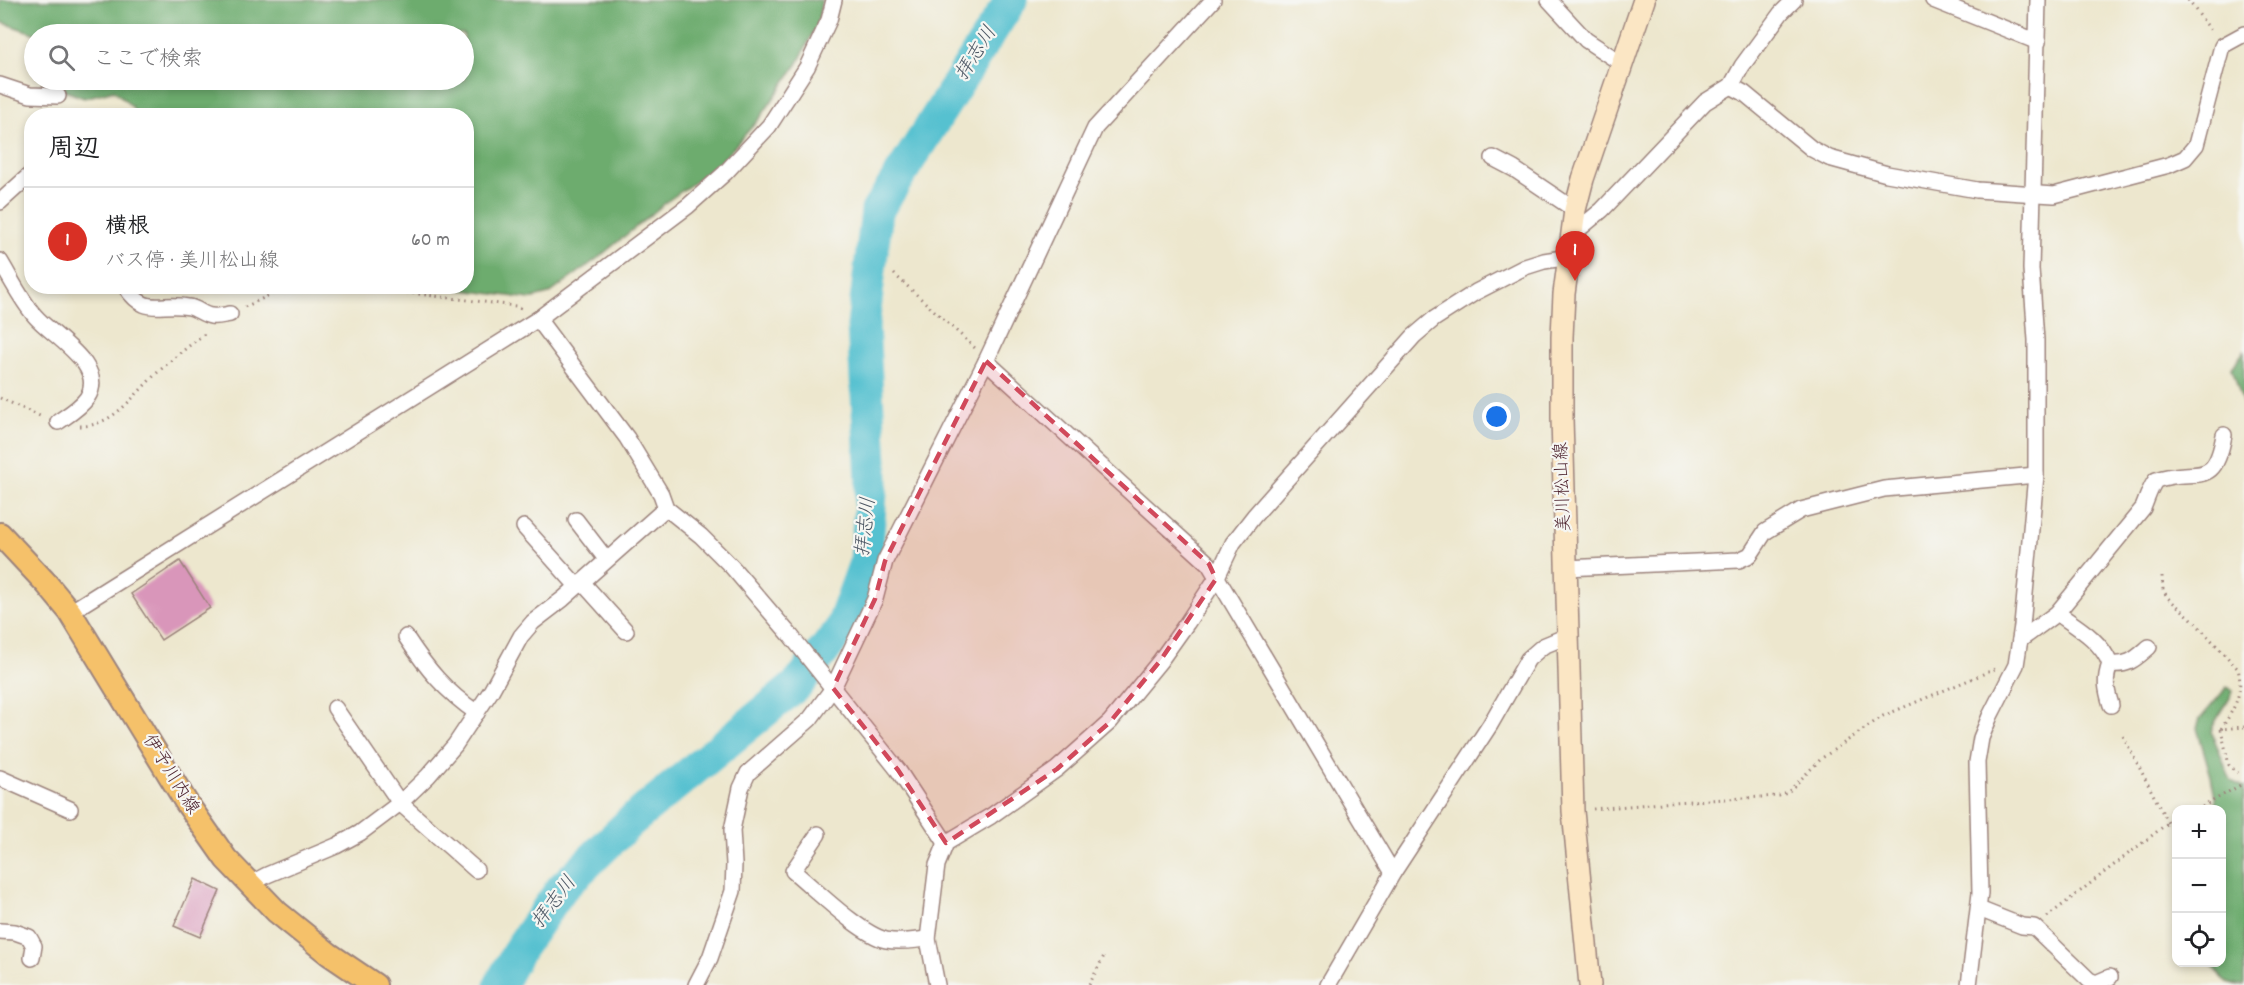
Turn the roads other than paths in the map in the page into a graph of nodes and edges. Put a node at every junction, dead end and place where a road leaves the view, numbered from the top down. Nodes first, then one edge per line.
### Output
1 (834, 0) edge
2 (1212, 0) edge
3 (1549, 0) edge
4 (1644, 0) edge
5 (1794, 0) edge
6 (1933, 0) edge
7 (2038, 0) edge
8 (2244, 34) edge
9 (2038, 42) junction
10 (1621, 63) junction
11 (0, 85) edge
12 (1731, 86) junction
13 (58, 96) dead end
14 (1493, 158) dead end
15 (24, 180) edge
16 (2033, 192) junction
17 (0, 202) edge
18 (1575, 210) junction
19 (1573, 234) junction
20 (1569, 257) junction
21 (0, 261) edge
22 (132, 294) edge
23 (230, 314) road end
24 (538, 319) junction
25 (986, 361) junction
26 (58, 422) road end
27 (2224, 435) dead end
28 (2036, 475) junction
29 (666, 508) junction
30 (576, 520) dead end
31 (524, 526) dead end
32 (0, 534) edge
33 (606, 559) junction
34 (1566, 568) junction
35 (1216, 579) junction
36 (580, 584) junction
37 (70, 612) junction
38 (2057, 613) junction
39 (626, 631) dead end
40 (1567, 636) junction
41 (406, 637) dead end
42 (2020, 640) junction
43 (2149, 648) dead end
44 (2110, 664) junction
45 (831, 685) junction
46 (2111, 705) dead end
47 (335, 708) dead end
48 (477, 713) junction
49 (0, 778) edge
50 (400, 803) junction
51 (70, 809) dead end
52 (818, 834) dead end
53 (946, 843) junction
54 (476, 870) dead end
55 (1393, 873) junction
56 (250, 885) junction
57 (1979, 909) junction
58 (0, 932) edge
59 (928, 939) junction
60 (32, 958) dead end
61 (2110, 977) dead end
62 (375, 985) edge
63 (696, 985) edge
64 (937, 985) edge
65 (1328, 985) edge
66 (1590, 985) edge
67 (1970, 985) edge

1 - 24 street
2 - 25 street
3 - 10 street
4 - 10 main road, 美川松山線
5 - 12 street
6 - 9 street
7 - 9 street
8 - 16 street
9 - 16 street
10 - 18 main road, 美川松山線
11 - 13 street
12 - 16 street
12 - 19 street
14 - 18 street
15 - 17 street
16 - 28 street
18 - 19 main road, 美川松山線
19 - 20 main road, 美川松山線
20 - 34 main road, 美川松山線
20 - 35 street
21 - 26 street
22 - 23 street
24 - 29 street
24 - 37 street
25 - 35 street
25 - 45 street
27 - 38 street
28 - 34 street
28 - 42 street
29 - 33 street
29 - 45 street
30 - 33 street
31 - 36 street
32 - 37 main road, 伊予川内線
33 - 36 street
34 - 40 main road, 美川松山線
35 - 53 street
35 - 55 street
36 - 39 street
36 - 48 street
37 - 56 main road, 伊予川内線
38 - 42 street
38 - 44 street
40 - 55 street
40 - 66 main road, 美川松山線
41 - 48 street
42 - 57 street
43 - 44 street
44 - 46 street
45 - 53 street
45 - 63 street
47 - 50 street
48 - 50 street
49 - 51 street
50 - 54 street
50 - 56 street
52 - 59 street
53 - 59 street
55 - 65 street
56 - 62 main road, 伊予川内線
57 - 61 street
57 - 67 street
58 - 60 street
59 - 64 street

